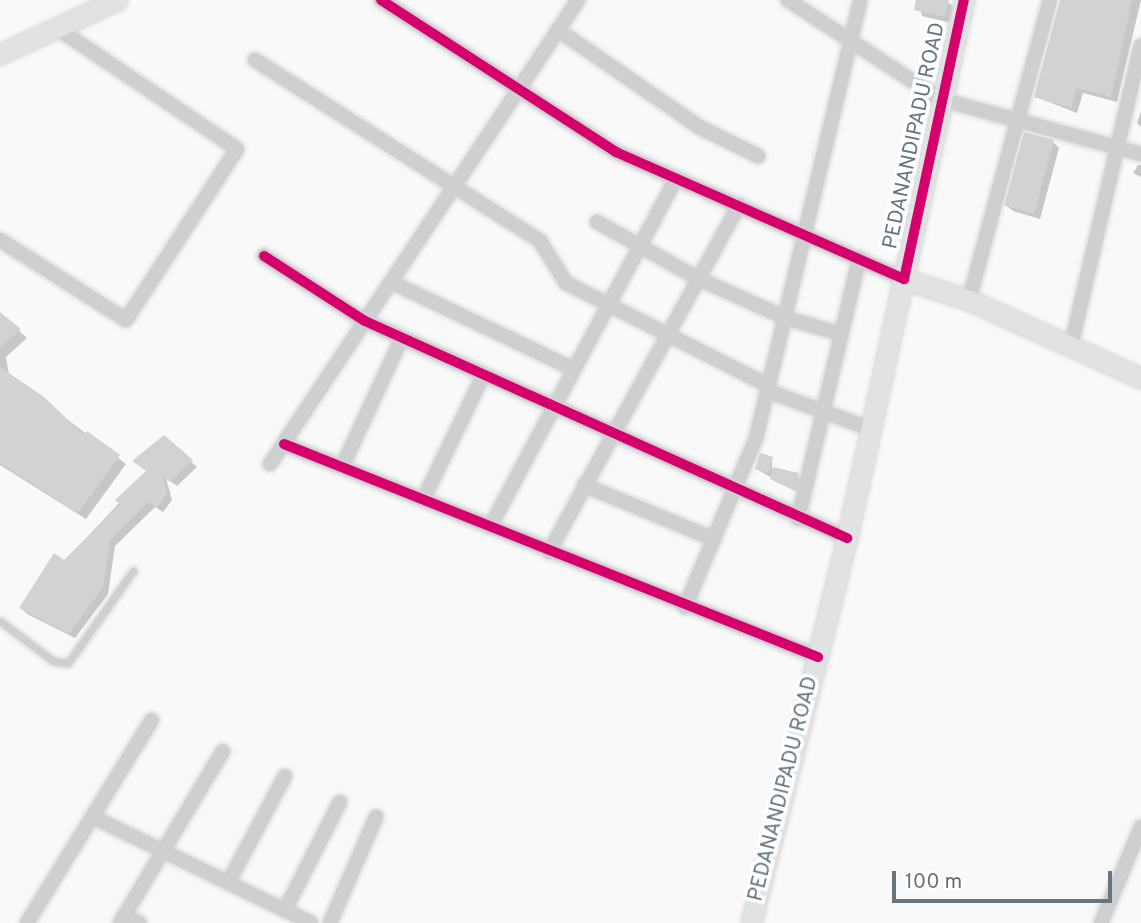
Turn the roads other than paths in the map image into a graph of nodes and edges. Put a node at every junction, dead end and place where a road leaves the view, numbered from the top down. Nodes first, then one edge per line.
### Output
1 (117, 0) edge
2 (381, 0) edge
3 (578, 0) edge
4 (788, 0) edge
5 (860, 0) edge
6 (964, 0) edge
7 (1050, 0) edge
8 (57, 28) junction
9 (558, 30) junction
10 (850, 40) junction
11 (1141, 46) edge
12 (0, 54) edge
13 (255, 60) dead end
14 (519, 89) junction
15 (940, 99) junction
16 (1017, 122) junction
17 (1118, 146) junction
18 (1141, 154) edge
19 (758, 156) dead end
20 (676, 179) junction
21 (454, 187) junction
22 (739, 205) junction
23 (597, 222) dead end
24 (807, 233) junction
25 (0, 240) edge
26 (642, 247) junction
27 (264, 256) dead end
28 (859, 258) junction
29 (699, 279) junction
30 (904, 279) junction
31 (391, 282) junction
32 (969, 300) junction
33 (610, 308) junction
34 (786, 318) junction
35 (365, 321) junction
36 (841, 334) junction
37 (666, 337) junction
38 (402, 338) junction
39 (1071, 346) junction
40 (573, 369) junction
41 (483, 376) junction
42 (1141, 378) edge
43 (769, 388) junction
44 (551, 406) junction
45 (822, 413) junction
46 (871, 429) junction
47 (611, 435) junction
48 (284, 444) junction
49 (270, 464) dead end
50 (342, 467) junction
51 (584, 485) junction
52 (736, 493) junction
53 (423, 500) junction
54 (798, 519) junction
55 (490, 527) junction
56 (847, 538) junction
57 (714, 539) junction
58 (549, 552) junction
59 (133, 571) dead end
60 (685, 607) junction
61 (0, 621) edge
62 (818, 657) junction
63 (152, 720) dead end
64 (223, 751) dead end
65 (285, 776) dead end
66 (340, 802) dead end
67 (93, 817) junction
68 (376, 817) dead end
69 (1141, 827) edge
70 (165, 852) junction
71 (228, 883) junction
72 (285, 911) junction
73 (122, 920) edge
74 (27, 923) edge
75 (139, 923) edge
76 (311, 923) edge
77 (330, 923) edge
78 (751, 923) edge
79 (1101, 923) edge

1 - 8 main road
2 - 14 street
3 - 9 street
4 - 10 street
5 - 10 street
6 - 15 main road, PEDANANDIPADU ROAD
7 - 16 street
8 - 12 main road
8 - 25 street
9 - 14 street
9 - 19 street
10 - 15 street
10 - 24 street
11 - 17 street
13 - 21 street
14 - 20 street
14 - 21 street
15 - 16 street
15 - 30 main road, PEDANANDIPADU ROAD
16 - 17 street
16 - 32 street
17 - 18 street
17 - 39 street
20 - 22 street
20 - 26 street
21 - 31 street
21 - 33 street
22 - 24 street
22 - 29 street
23 - 26 street
24 - 28 street
24 - 34 street
26 - 29 street
26 - 33 street
27 - 35 street
28 - 30 street
28 - 36 street
29 - 34 street
29 - 37 street
30 - 32 main road
30 - 46 main road, PEDANANDIPADU ROAD
31 - 35 street
31 - 40 street
32 - 39 main road
33 - 37 street
33 - 40 street
34 - 36 street
34 - 43 street
35 - 38 street
35 - 48 street
36 - 45 street
37 - 43 street
37 - 47 street
38 - 41 street
38 - 50 street
39 - 42 main road
40 - 44 street
41 - 44 street
41 - 53 street
43 - 45 street
43 - 52 street
44 - 47 street
44 - 55 street
45 - 46 street
45 - 54 street
46 - 56 main road, PEDANANDIPADU ROAD
47 - 51 street
47 - 52 street
48 - 49 street
48 - 50 street
50 - 53 street
51 - 57 street
51 - 58 street
52 - 54 street
52 - 57 street
53 - 55 street
54 - 56 street
55 - 58 street
56 - 62 main road, PEDANANDIPADU ROAD
57 - 60 street
58 - 60 street
59 - 61 lane
60 - 62 street
62 - 78 main road, PEDANANDIPADU ROAD
63 - 67 street
64 - 70 street
65 - 71 street
66 - 72 street
67 - 70 street
67 - 74 street
68 - 77 street
69 - 79 street
70 - 71 street
70 - 73 street
71 - 72 street
72 - 76 street
73 - 75 street

